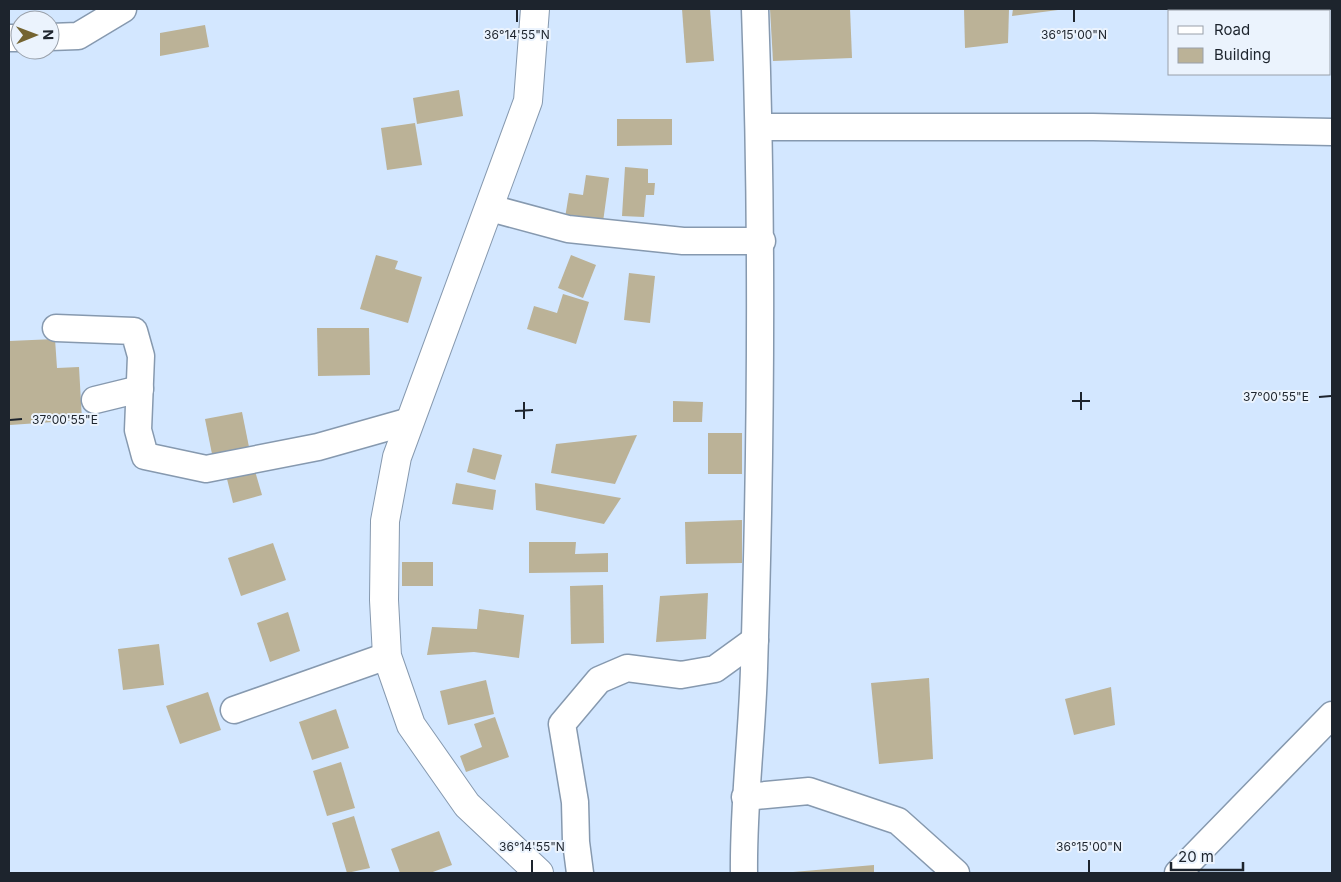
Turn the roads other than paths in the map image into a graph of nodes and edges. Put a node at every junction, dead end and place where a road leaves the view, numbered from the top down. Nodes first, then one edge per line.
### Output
1 (122, 9) edge
2 (535, 9) edge
3 (755, 9) edge
4 (60, 37) edge
5 (1330, 124) edge
6 (759, 127) junction
7 (490, 208) junction
8 (762, 241) junction
9 (56, 328) dead end
10 (140, 389) junction
11 (95, 400) dead end
12 (410, 421) junction
13 (754, 640) junction
14 (387, 656) junction
15 (234, 710) dead end
16 (1332, 716) edge
17 (745, 797) junction
18 (539, 873) edge
19 (580, 873) edge
20 (744, 873) edge
21 (956, 873) edge
22 (1178, 873) edge

1 - 4 street
2 - 7 street
3 - 6 street
5 - 6 street
6 - 8 street
7 - 8 street
7 - 12 street
8 - 13 street
9 - 10 street
10 - 11 street
10 - 12 street
12 - 14 street
13 - 17 street
13 - 19 street
14 - 15 street
14 - 18 street
16 - 22 street
17 - 20 street
17 - 21 street

